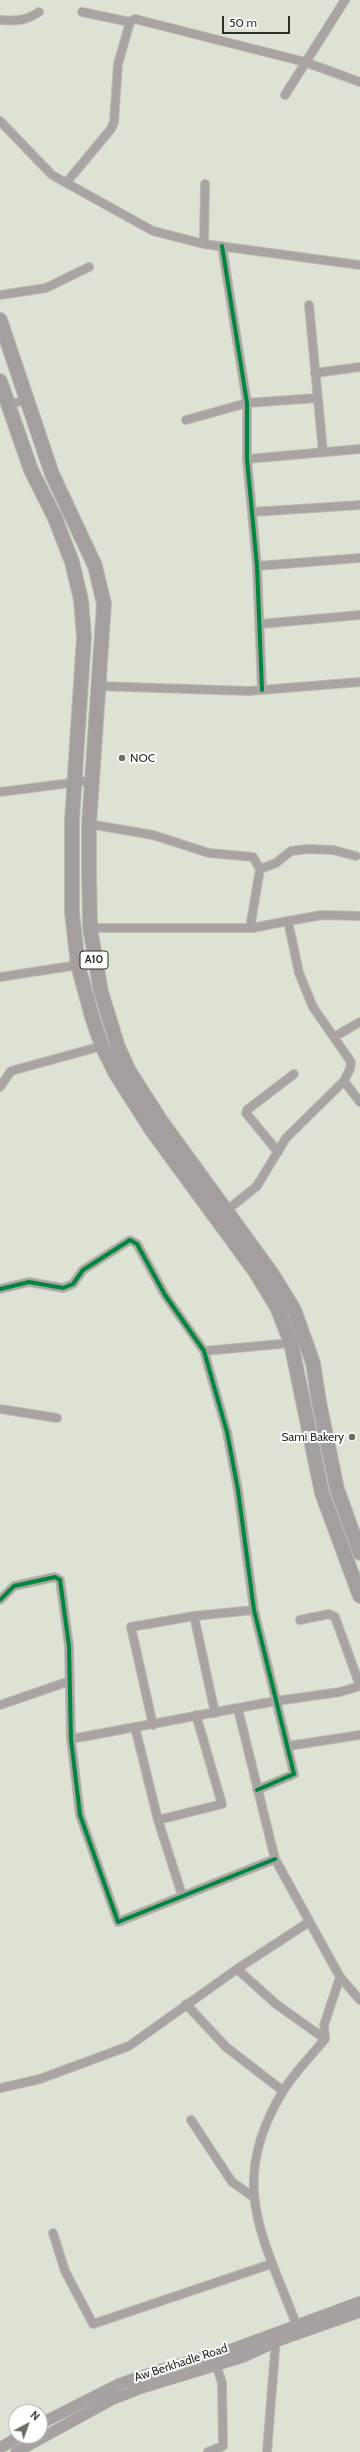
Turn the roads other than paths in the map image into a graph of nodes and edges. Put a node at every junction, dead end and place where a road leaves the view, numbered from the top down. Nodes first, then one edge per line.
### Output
1 (345, 0) edge
2 (38, 12) dead end
3 (82, 12) dead end
4 (0, 20) edge
5 (130, 22) junction
6 (305, 62) junction
7 (360, 82) edge
8 (285, 95) dead end
9 (0, 121) edge
10 (66, 183) junction
11 (205, 184) dead end
12 (204, 244) junction
13 (222, 246) junction
14 (360, 265) edge
15 (89, 267) dead end
16 (0, 295) edge
17 (309, 306) dead end
18 (0, 320) edge
19 (360, 367) edge
20 (315, 373) junction
21 (0, 381) edge
22 (317, 398) junction
23 (26, 400) junction
24 (247, 403) junction
25 (7, 405) junction
26 (186, 420) dead end
27 (360, 449) edge
28 (323, 452) junction
29 (247, 459) junction
30 (360, 504) edge
31 (253, 512) junction
32 (360, 558) edge
33 (256, 566) junction
34 (360, 614) edge
35 (260, 624) junction
36 (360, 682) edge
37 (97, 686) junction
38 (262, 690) junction
39 (94, 780) junction
40 (76, 783) junction
41 (0, 792) edge
42 (90, 824) junction
43 (356, 856) dead end
44 (260, 869) junction
45 (360, 916) edge
46 (288, 921) junction
47 (90, 928) junction
48 (252, 928) junction
49 (78, 964) junction
50 (0, 977) edge
51 (360, 1022) edge
52 (334, 1037) junction
53 (102, 1046) junction
54 (294, 1074) dead end
55 (344, 1081) junction
56 (0, 1087) edge
57 (360, 1102) edge
58 (156, 1125) junction
59 (278, 1152) junction
60 (226, 1211) junction
61 (1, 1287) edge
62 (291, 1343) junction
63 (204, 1351) junction
64 (0, 1409) edge
65 (57, 1418) dead end
66 (360, 1553) edge
67 (360, 1596) edge
68 (0, 1600) edge
69 (254, 1610) junction
70 (194, 1616) junction
71 (300, 1620) dead end
72 (70, 1681) junction
73 (360, 1686) edge
74 (276, 1701) junction
75 (0, 1705) edge
76 (238, 1709) junction
77 (215, 1713) junction
78 (196, 1715) junction
79 (153, 1724) junction
80 (135, 1727) junction
81 (360, 1736) edge
82 (71, 1739) junction
83 (288, 1746) junction
84 (257, 1790) junction
85 (158, 1820) junction
86 (275, 1858) junction
87 (182, 1895) junction
88 (309, 1922) junction
89 (237, 1969) junction
90 (340, 1977) junction
91 (360, 2000) edge
92 (186, 2004) junction
93 (325, 2039) junction
94 (0, 2088) edge
95 (283, 2091) junction
96 (191, 2120) dead end
97 (252, 2196) junction
98 (53, 2233) dead end
99 (271, 2264) junction
100 (360, 2302) edge
101 (360, 2312) edge
102 (298, 2329) junction
103 (276, 2337) junction
104 (216, 2364) junction
105 (48, 2420) edge
106 (16, 2452) edge
107 (208, 2452) edge
108 (267, 2452) edge

1 - 6 street
2 - 4 street
3 - 5 street
5 - 6 street
5 - 10 street
6 - 7 street
6 - 8 street
9 - 10 street
10 - 12 street
11 - 12 street
12 - 13 street
13 - 14 street
13 - 24 street
15 - 16 street
17 - 20 street
18 - 23 highway, A10
19 - 20 street
20 - 22 street
21 - 25 highway, A10
22 - 24 street
22 - 28 street
23 - 25 street
23 - 37 highway, A10
24 - 26 street
24 - 29 street
25 - 40 highway, A10
27 - 28 street
28 - 29 street
29 - 31 street
30 - 31 street
31 - 33 street
32 - 33 street
33 - 35 street
34 - 35 street
35 - 38 street
36 - 38 street
37 - 38 street
37 - 39 highway, A10
39 - 40 street
39 - 42 highway, A10
40 - 41 street
40 - 49 highway, A10
42 - 44 street
42 - 47 highway, A10
43 - 44 street
44 - 48 street
45 - 46 street
46 - 48 street
46 - 52 street
47 - 48 street
47 - 58 highway, A10
49 - 50 street
49 - 53 highway, A10
51 - 52 street
52 - 55 street
53 - 56 street
53 - 58 highway, A10
54 - 59 street
55 - 57 street
55 - 59 street
58 - 60 highway, A10
58 - 62 highway, A10
59 - 60 street
60 - 66 highway, A10
61 - 63 street
62 - 63 street
62 - 67 highway, A10
63 - 69 street
64 - 65 street
68 - 72 street
69 - 70 street
69 - 74 street
70 - 77 street
70 - 79 street
71 - 73 street
72 - 75 street
72 - 82 street
73 - 74 street
74 - 76 street
74 - 83 street
76 - 77 street
76 - 84 street
77 - 78 street
78 - 79 street
78 - 85 street
79 - 80 street
80 - 82 street
80 - 85 street
81 - 83 street
82 - 87 street
83 - 84 street
84 - 86 street
85 - 87 street
86 - 87 street
86 - 88 street
88 - 89 street
88 - 90 street
89 - 92 street
89 - 93 street
90 - 91 street
90 - 93 street
92 - 94 street
92 - 95 street
93 - 95 street
95 - 97 street
96 - 97 street
97 - 99 street
98 - 99 street
99 - 102 street
100 - 102 main road, Aw Berkhadle Road
101 - 102 main road, Aw Berkhadle Road
102 - 103 main road, Aw Berkhadle Road
103 - 104 main road, Aw Berkhadle Road
103 - 105 main road, Aw Berkhadle Road
103 - 108 street
104 - 106 main road, Aw Berkhadle Road
104 - 107 street

